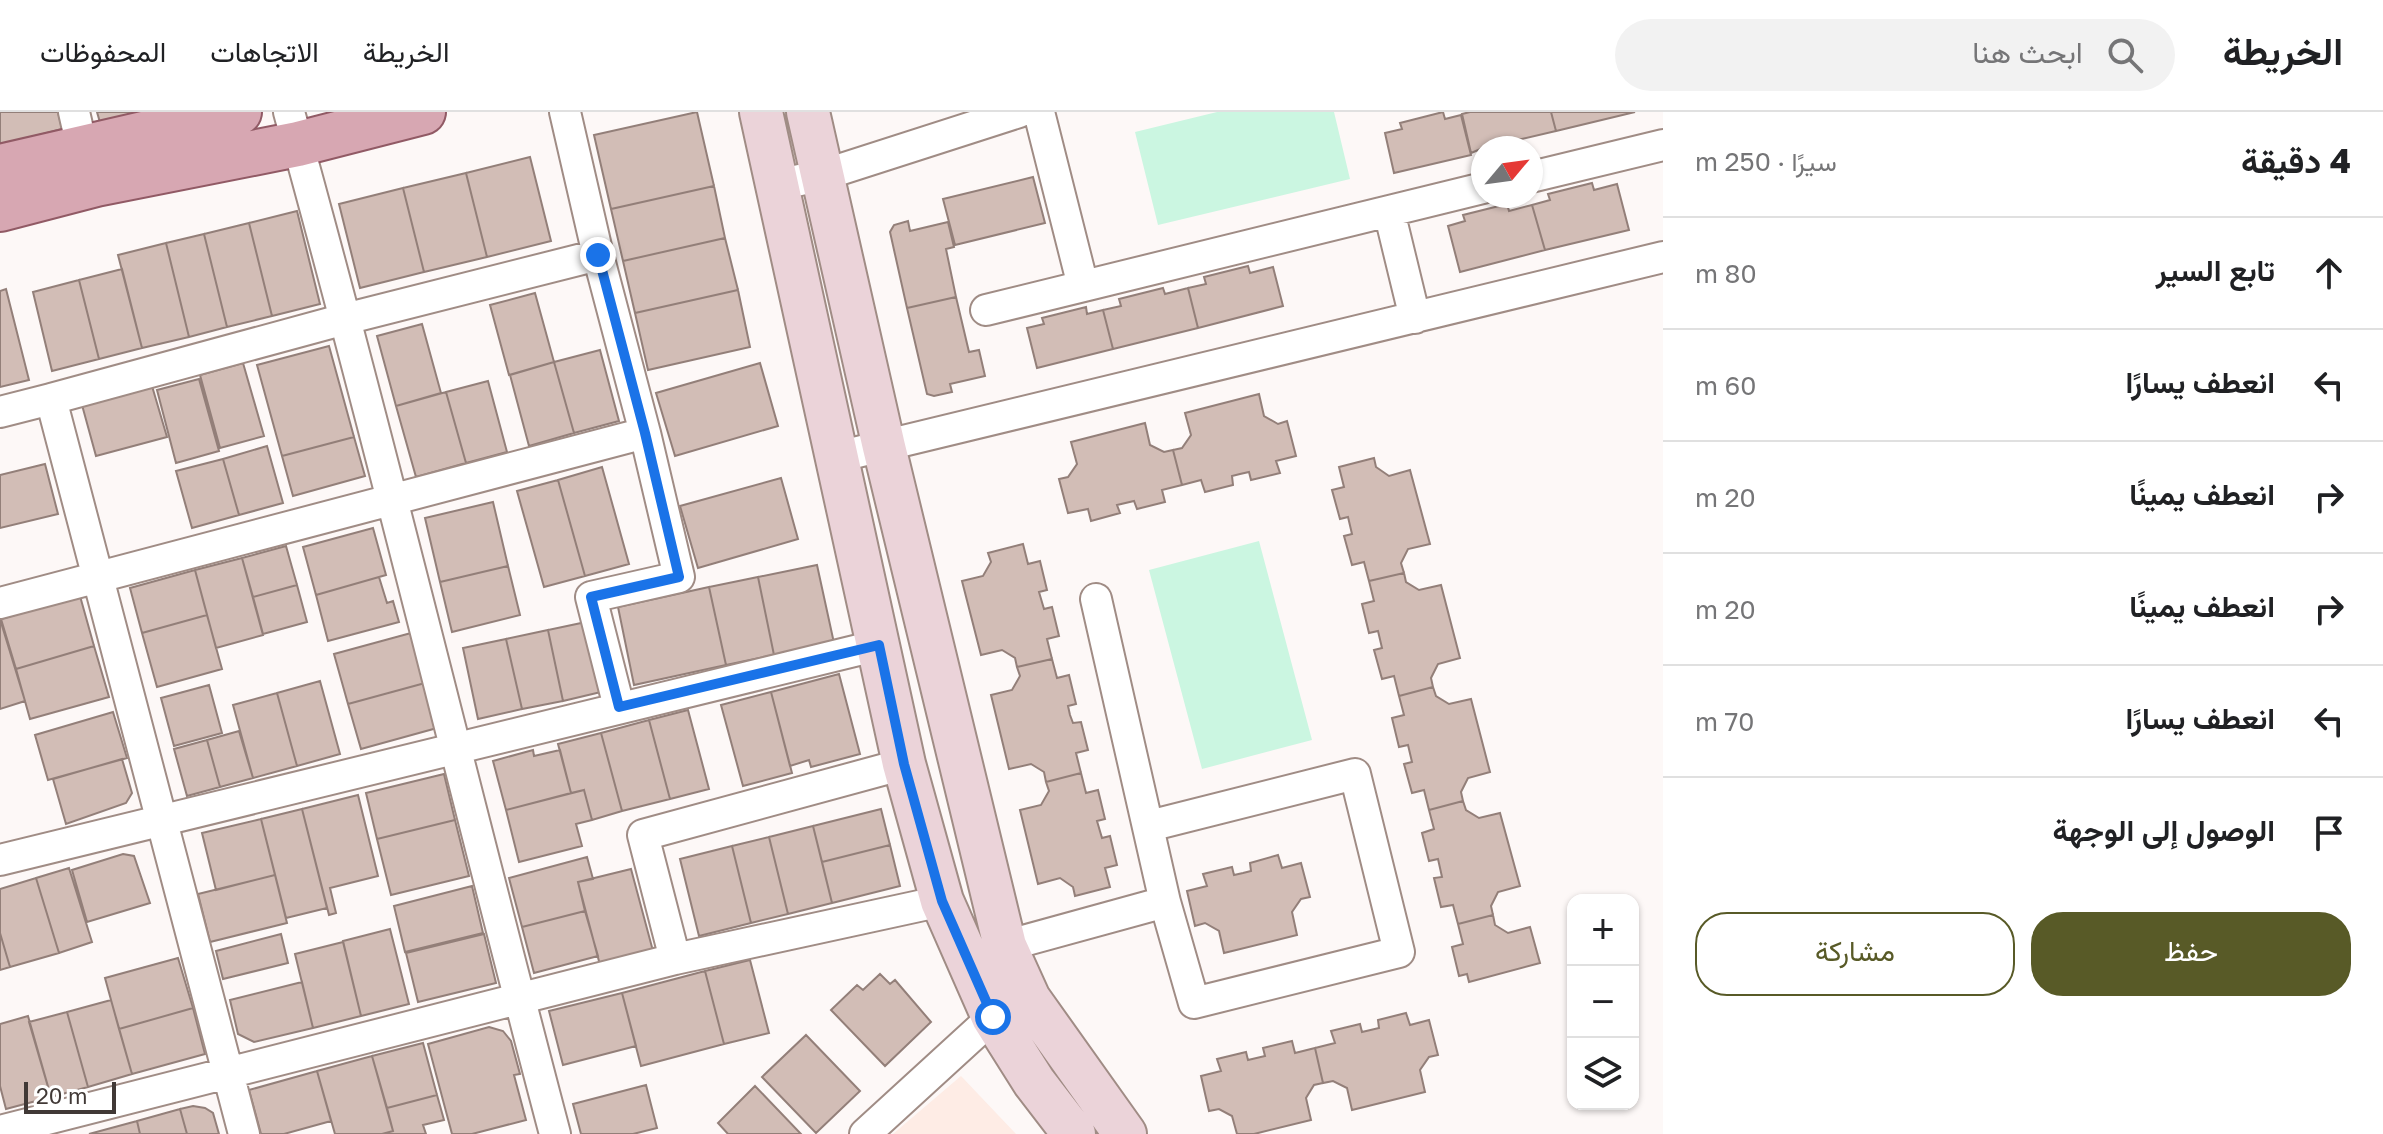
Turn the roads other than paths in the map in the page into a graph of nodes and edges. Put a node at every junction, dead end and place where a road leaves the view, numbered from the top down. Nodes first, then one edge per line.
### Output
1 (239, 112) edge
2 (423, 112) edge
3 (565, 112) edge
4 (761, 112) edge
5 (808, 112) edge
6 (1019, 112) edge
7 (1039, 112) edge
8 (293, 128) edge
9 (78, 129) edge
10 (1663, 145) edge
11 (0, 167) edge
12 (1543, 174) edge
13 (823, 175) junction
14 (777, 185) junction
15 (1471, 191) edge
16 (0, 209) edge
17 (1389, 211) junction
18 (598, 255) junction
19 (1663, 257) edge
20 (1083, 286) junction
21 (986, 310) dead end
22 (1415, 318) junction
23 (345, 319) junction
24 (51, 399) junction
25 (0, 412) edge
26 (645, 433) junction
27 (884, 447) junction
28 (837, 457) junction
29 (391, 499) junction
30 (98, 577) junction
31 (1096, 599) dead end
32 (0, 603) edge
33 (879, 645) junction
34 (619, 707) junction
35 (453, 748) junction
36 (904, 764) junction
37 (160, 819) junction
38 (1149, 826) junction
39 (0, 860) edge
40 (942, 901) junction
41 (1165, 902) junction
42 (1005, 946) junction
43 (675, 959) junction
44 (519, 998) junction
45 (1011, 1008) junction
46 (228, 1072) junction
47 (1093, 1126) edge
48 (0, 1131) edge
49 (244, 1134) edge
50 (555, 1134) edge
51 (865, 1134) edge

1 - 9 main road
2 - 8 main road
3 - 18 street
4 - 14 street
5 - 13 street
6 - 13 street
7 - 20 street
8 - 16 main road
8 - 23 street
9 - 11 main road
10 - 12 street
13 - 14 street
13 - 27 street
14 - 28 street
15 - 17 street
17 - 20 street
17 - 22 street
18 - 23 street
18 - 26 street
19 - 22 street
20 - 21 street
22 - 27 street
23 - 24 street
23 - 29 street
24 - 25 street
24 - 30 street
26 - 29 street
26 - 34 street
27 - 28 street
27 - 42 street
28 - 33 street
29 - 30 street
29 - 35 street
30 - 32 street
30 - 37 street
31 - 38 street
33 - 34 street
33 - 36 street
34 - 35 street
35 - 37 street
35 - 44 street
36 - 40 street
36 - 43 street
37 - 39 street
37 - 46 street
38 - 41 street
38 - 41 street
40 - 43 street
40 - 45 street
41 - 42 street
42 - 45 street
43 - 44 street
44 - 46 street
44 - 50 street
45 - 47 street
45 - 51 street
46 - 48 street
46 - 49 street

